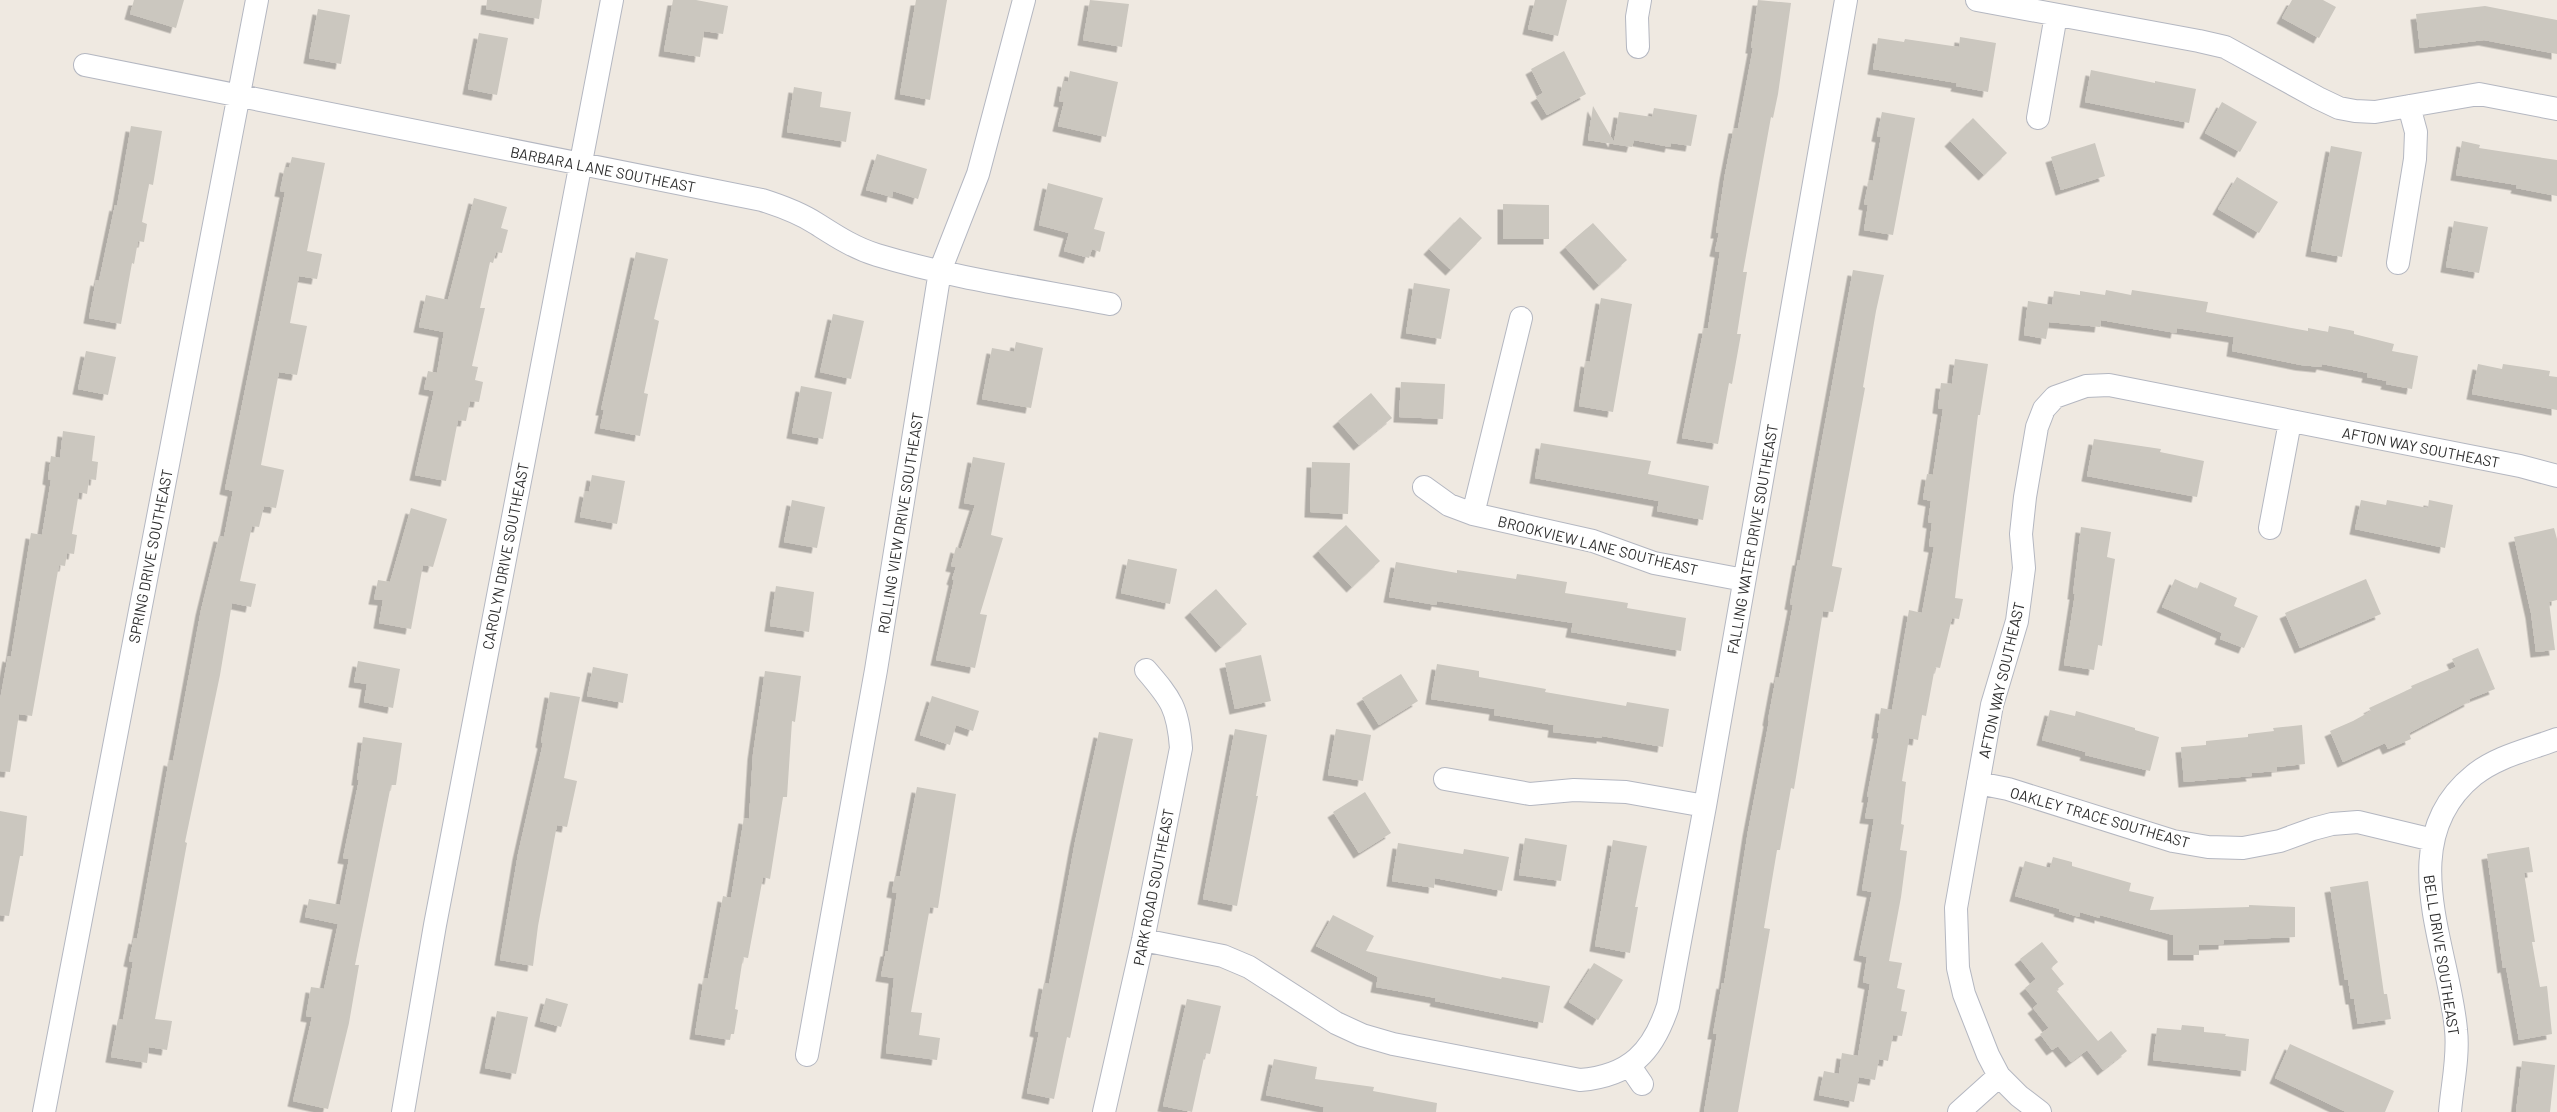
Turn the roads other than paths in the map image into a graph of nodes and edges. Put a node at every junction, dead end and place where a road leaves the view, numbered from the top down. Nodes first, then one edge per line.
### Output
1 (257, 0) edge
2 (612, 0) edge
3 (1024, 0) edge
4 (1640, 0) edge
5 (1846, 0) edge
6 (1977, 0) edge
7 (2056, 15) junction
8 (1638, 47) dead end
9 (85, 65) dead end
10 (238, 96) junction
11 (2409, 106) junction
12 (2557, 109) edge
13 (2037, 118) dead end
14 (579, 165) junction
15 (2398, 263) dead end
16 (940, 271) junction
17 (1110, 304) dead end
18 (1521, 318) dead end
19 (2290, 422) junction
20 (2557, 476) edge
21 (1424, 486) dead end
22 (1473, 514) junction
23 (2270, 528) dead end
24 (1744, 580) junction
25 (1146, 670) dead end
26 (2548, 743) edge
27 (1445, 779) dead end
28 (1978, 783) junction
29 (1705, 806) junction
30 (2433, 840) junction
31 (1143, 940) junction
32 (807, 1055) dead end
33 (2000, 1076) junction
34 (44, 1112) edge
35 (402, 1112) edge
36 (1104, 1112) edge
37 (1959, 1112) edge
38 (2040, 1112) edge
39 (2450, 1112) edge

1 - 10 street, SPRING DRIVE SOUTHEAST
2 - 14 street, CAROLYN DRIVE SOUTHEAST
3 - 16 street, ROLLING VIEW DRIVE SOUTHEAST
4 - 8 street
5 - 24 street, FALLING WATER DRIVE SOUTHEAST
6 - 7 street
7 - 11 street
7 - 13 street
9 - 10 street, BARBARA LANE SOUTHEAST
10 - 14 street, BARBARA LANE SOUTHEAST
10 - 34 street, SPRING DRIVE SOUTHEAST
11 - 12 street
11 - 15 street
14 - 16 street, BARBARA LANE SOUTHEAST
14 - 35 street, CAROLYN DRIVE SOUTHEAST
16 - 17 street, BARBARA LANE SOUTHEAST
16 - 32 street, ROLLING VIEW DRIVE SOUTHEAST
18 - 22 street
19 - 20 street, AFTON WAY SOUTHEAST
19 - 23 street
19 - 28 street, AFTON WAY SOUTHEAST
21 - 22 street, BROOKVIEW LANE SOUTHEAST
22 - 24 street, BROOKVIEW LANE SOUTHEAST
24 - 29 street, FALLING WATER DRIVE SOUTHEAST
25 - 31 street, PARK ROAD SOUTHEAST
26 - 30 street, BELL DRIVE SOUTHEAST
27 - 29 street
28 - 30 street, OAKLEY TRACE SOUTHEAST
28 - 33 street, AFTON WAY SOUTHEAST
29 - 31 street, FALLING WATER DRIVE SOUTHEAST
30 - 39 street, BELL DRIVE SOUTHEAST
31 - 36 street, PARK ROAD SOUTHEAST
33 - 37 street
33 - 38 street, AFTON WAY SOUTHEAST

